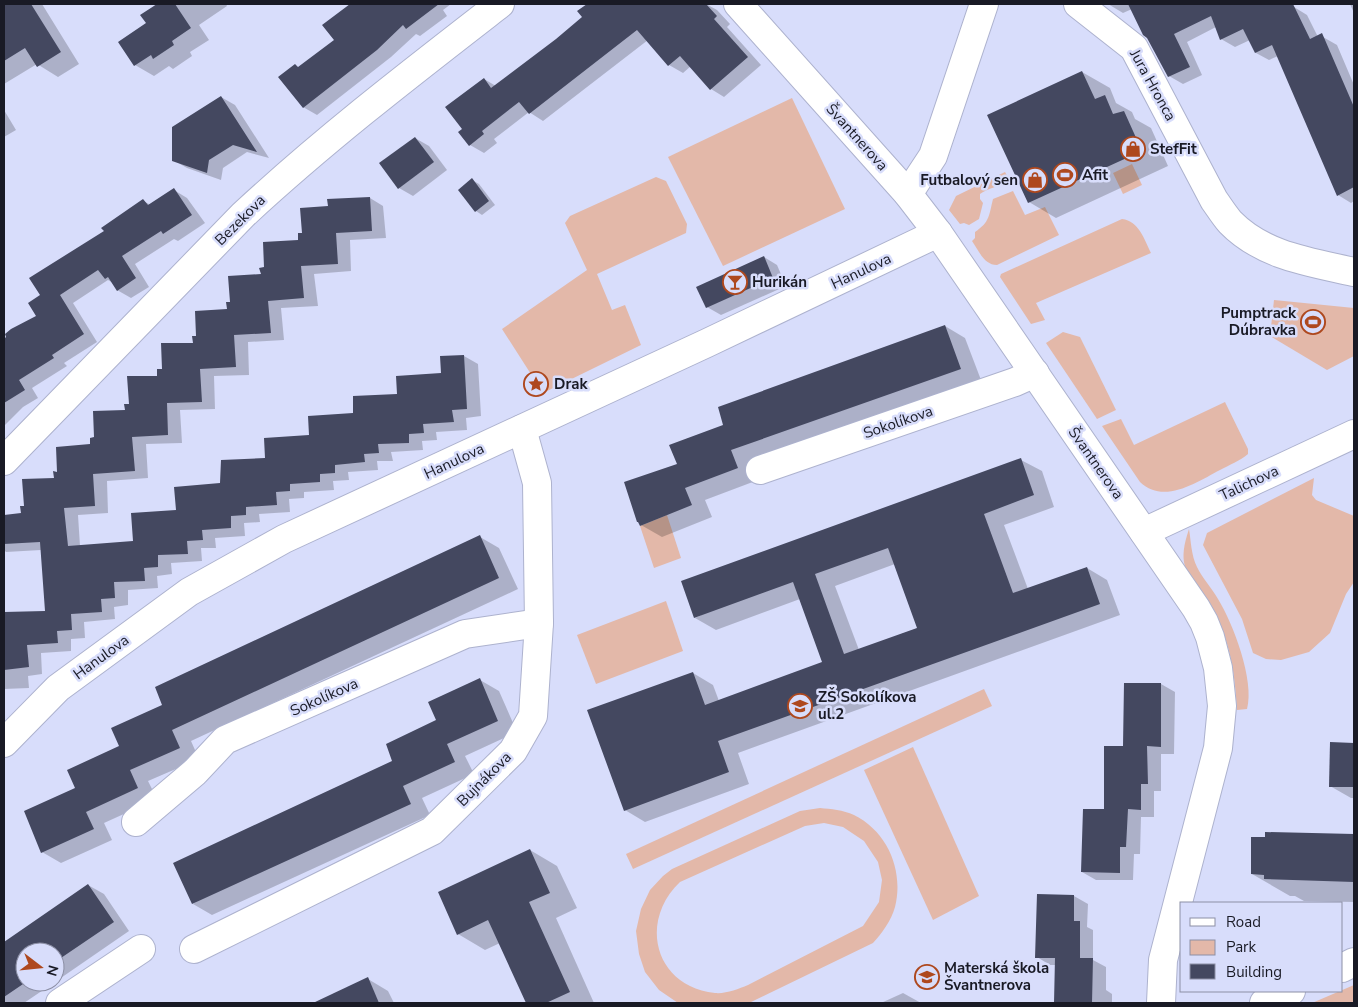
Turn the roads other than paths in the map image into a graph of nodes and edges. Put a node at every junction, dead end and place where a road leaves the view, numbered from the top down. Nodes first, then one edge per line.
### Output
1 (500, 4) edge
2 (738, 4) edge
3 (984, 4) edge
4 (1078, 4) edge
5 (908, 194) junction
6 (938, 234) junction
7 (1354, 272) edge
8 (1035, 373) junction
9 (522, 429) junction
10 (1354, 434) edge
11 (4, 461) edge
12 (760, 470) dead end
13 (1144, 532) junction
14 (539, 623) junction
15 (4, 743) edge
16 (136, 822) dead end
17 (141, 949) dead end
18 (194, 949) dead end
19 (1289, 992) edge
20 (60, 1003) edge
21 (1161, 1003) edge
22 (1264, 1003) edge

1 - 11 street, Bezekova
2 - 5 street, Švantnerova
3 - 5 street
4 - 7 street, Jura Hronca
5 - 6 street, Švantnerova
6 - 8 street, Švantnerova
6 - 9 street, Hanulova
8 - 12 street, Sokolíkova
8 - 13 street, Švantnerova
9 - 14 street, Bujnákova
9 - 15 street, Hanulova
10 - 13 street, Talichova
13 - 21 street, Švantnerova
14 - 16 street, Sokolíkova
14 - 18 street, Bujnákova
17 - 20 street
19 - 22 street

